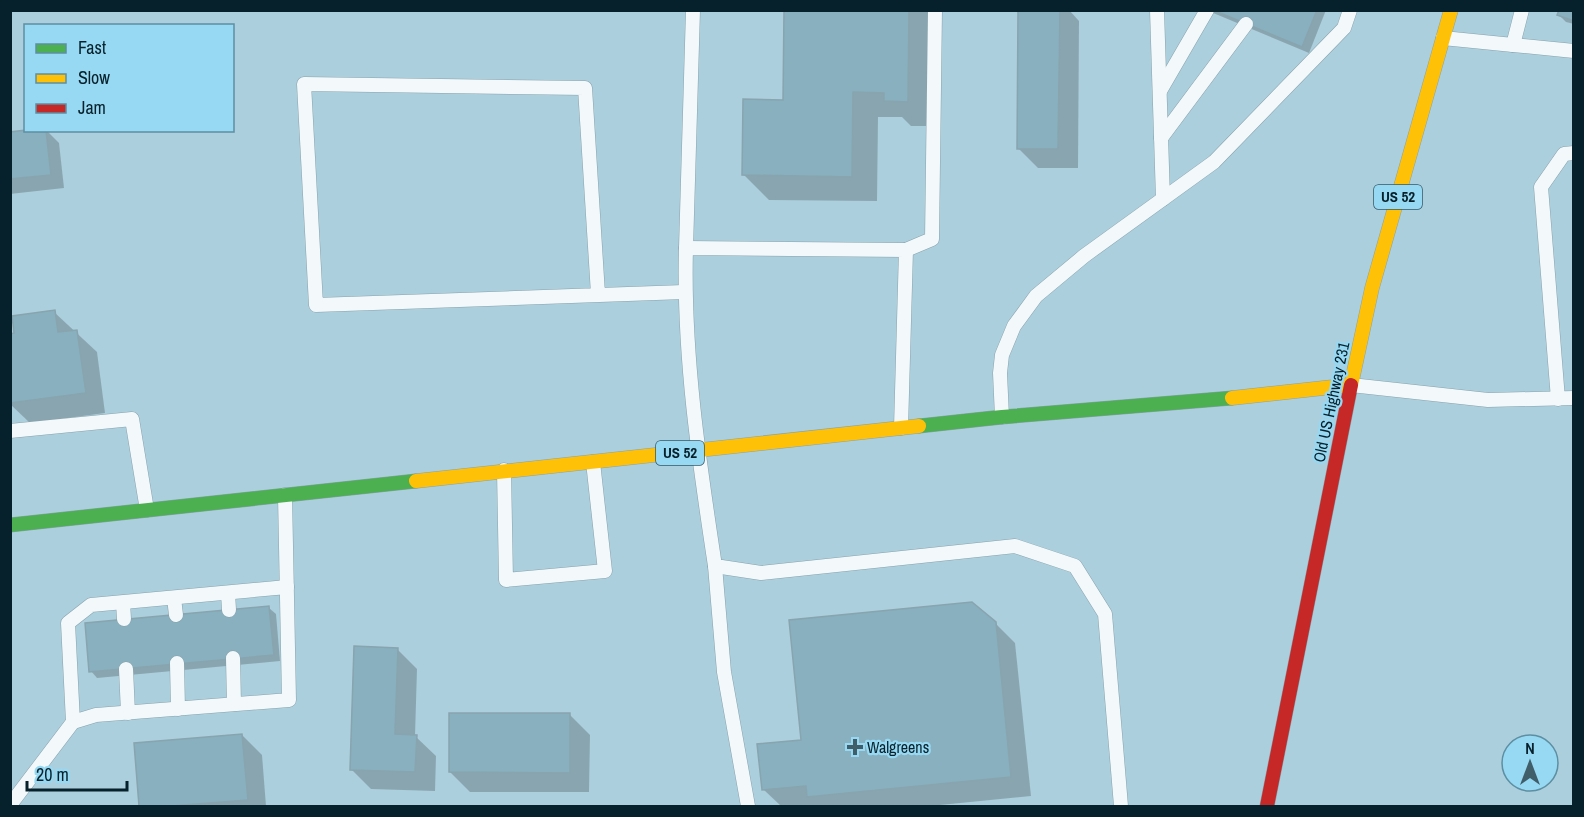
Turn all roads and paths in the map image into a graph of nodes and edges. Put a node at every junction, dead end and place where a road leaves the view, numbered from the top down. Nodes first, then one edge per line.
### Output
1 (693, 10) edge
2 (934, 10) edge
3 (1157, 10) edge
4 (1207, 10) edge
5 (1350, 10) edge
6 (1451, 10) edge
7 (1522, 10) edge
8 (1246, 24) dead end
9 (1443, 38) junction
10 (1513, 45) junction
11 (1574, 51) edge
12 (1160, 91) junction
13 (1161, 138) junction
14 (1574, 153) edge
15 (1163, 199) junction
16 (686, 248) junction
17 (906, 250) junction
18 (684, 292) junction
19 (598, 294) junction
20 (1351, 385) junction
21 (1574, 398) edge
22 (1557, 399) junction
23 (1002, 417) junction
24 (901, 428) junction
25 (10, 432) edge
26 (697, 451) junction
27 (594, 462) junction
28 (504, 470) junction
29 (285, 495) junction
30 (147, 510) junction
31 (10, 525) edge
32 (715, 566) junction
33 (287, 587) junction
34 (228, 592) junction
35 (174, 598) junction
36 (123, 603) junction
37 (229, 610) dead end
38 (176, 615) dead end
39 (124, 619) dead end
40 (233, 658) dead end
41 (177, 663) dead end
42 (126, 669) dead end
43 (234, 704) junction
44 (178, 709) junction
45 (128, 713) junction
46 (73, 722) junction
47 (10, 805) edge
48 (748, 807) edge
49 (1120, 807) edge
50 (1267, 807) edge

1 - 16 lane
2 - 17 lane
3 - 12 lane
4 - 12 lane
5 - 15 lane
6 - 9 main road, Old US Highway 231 / US 52
7 - 10 lane
8 - 13 lane
9 - 10 lane
9 - 20 main road, Old US Highway 231 / US 52
10 - 11 lane
12 - 13 lane
13 - 15 lane
14 - 22 lane
15 - 23 lane
16 - 17 lane
16 - 18 lane
17 - 24 lane
18 - 19 lane
18 - 26 lane
19 - 19 lane
20 - 22 lane
20 - 23 main road, US 52
20 - 50 main road, Old US Highway 231
21 - 22 lane
23 - 24 main road, US 52
24 - 26 main road, US 52
25 - 30 lane
26 - 27 main road, US 52
26 - 32 lane
27 - 28 main road, US 52
27 - 28 lane
28 - 29 main road, US 52
29 - 30 main road, US 52
29 - 33 lane
30 - 31 main road, US 52
32 - 48 lane
32 - 49 lane
33 - 34 lane
33 - 43 lane
34 - 35 lane
34 - 37 lane
35 - 36 lane
35 - 38 lane
36 - 39 lane
36 - 46 lane
40 - 43 lane
41 - 44 lane
42 - 45 lane
43 - 44 lane
44 - 45 lane
45 - 46 lane
46 - 47 lane

